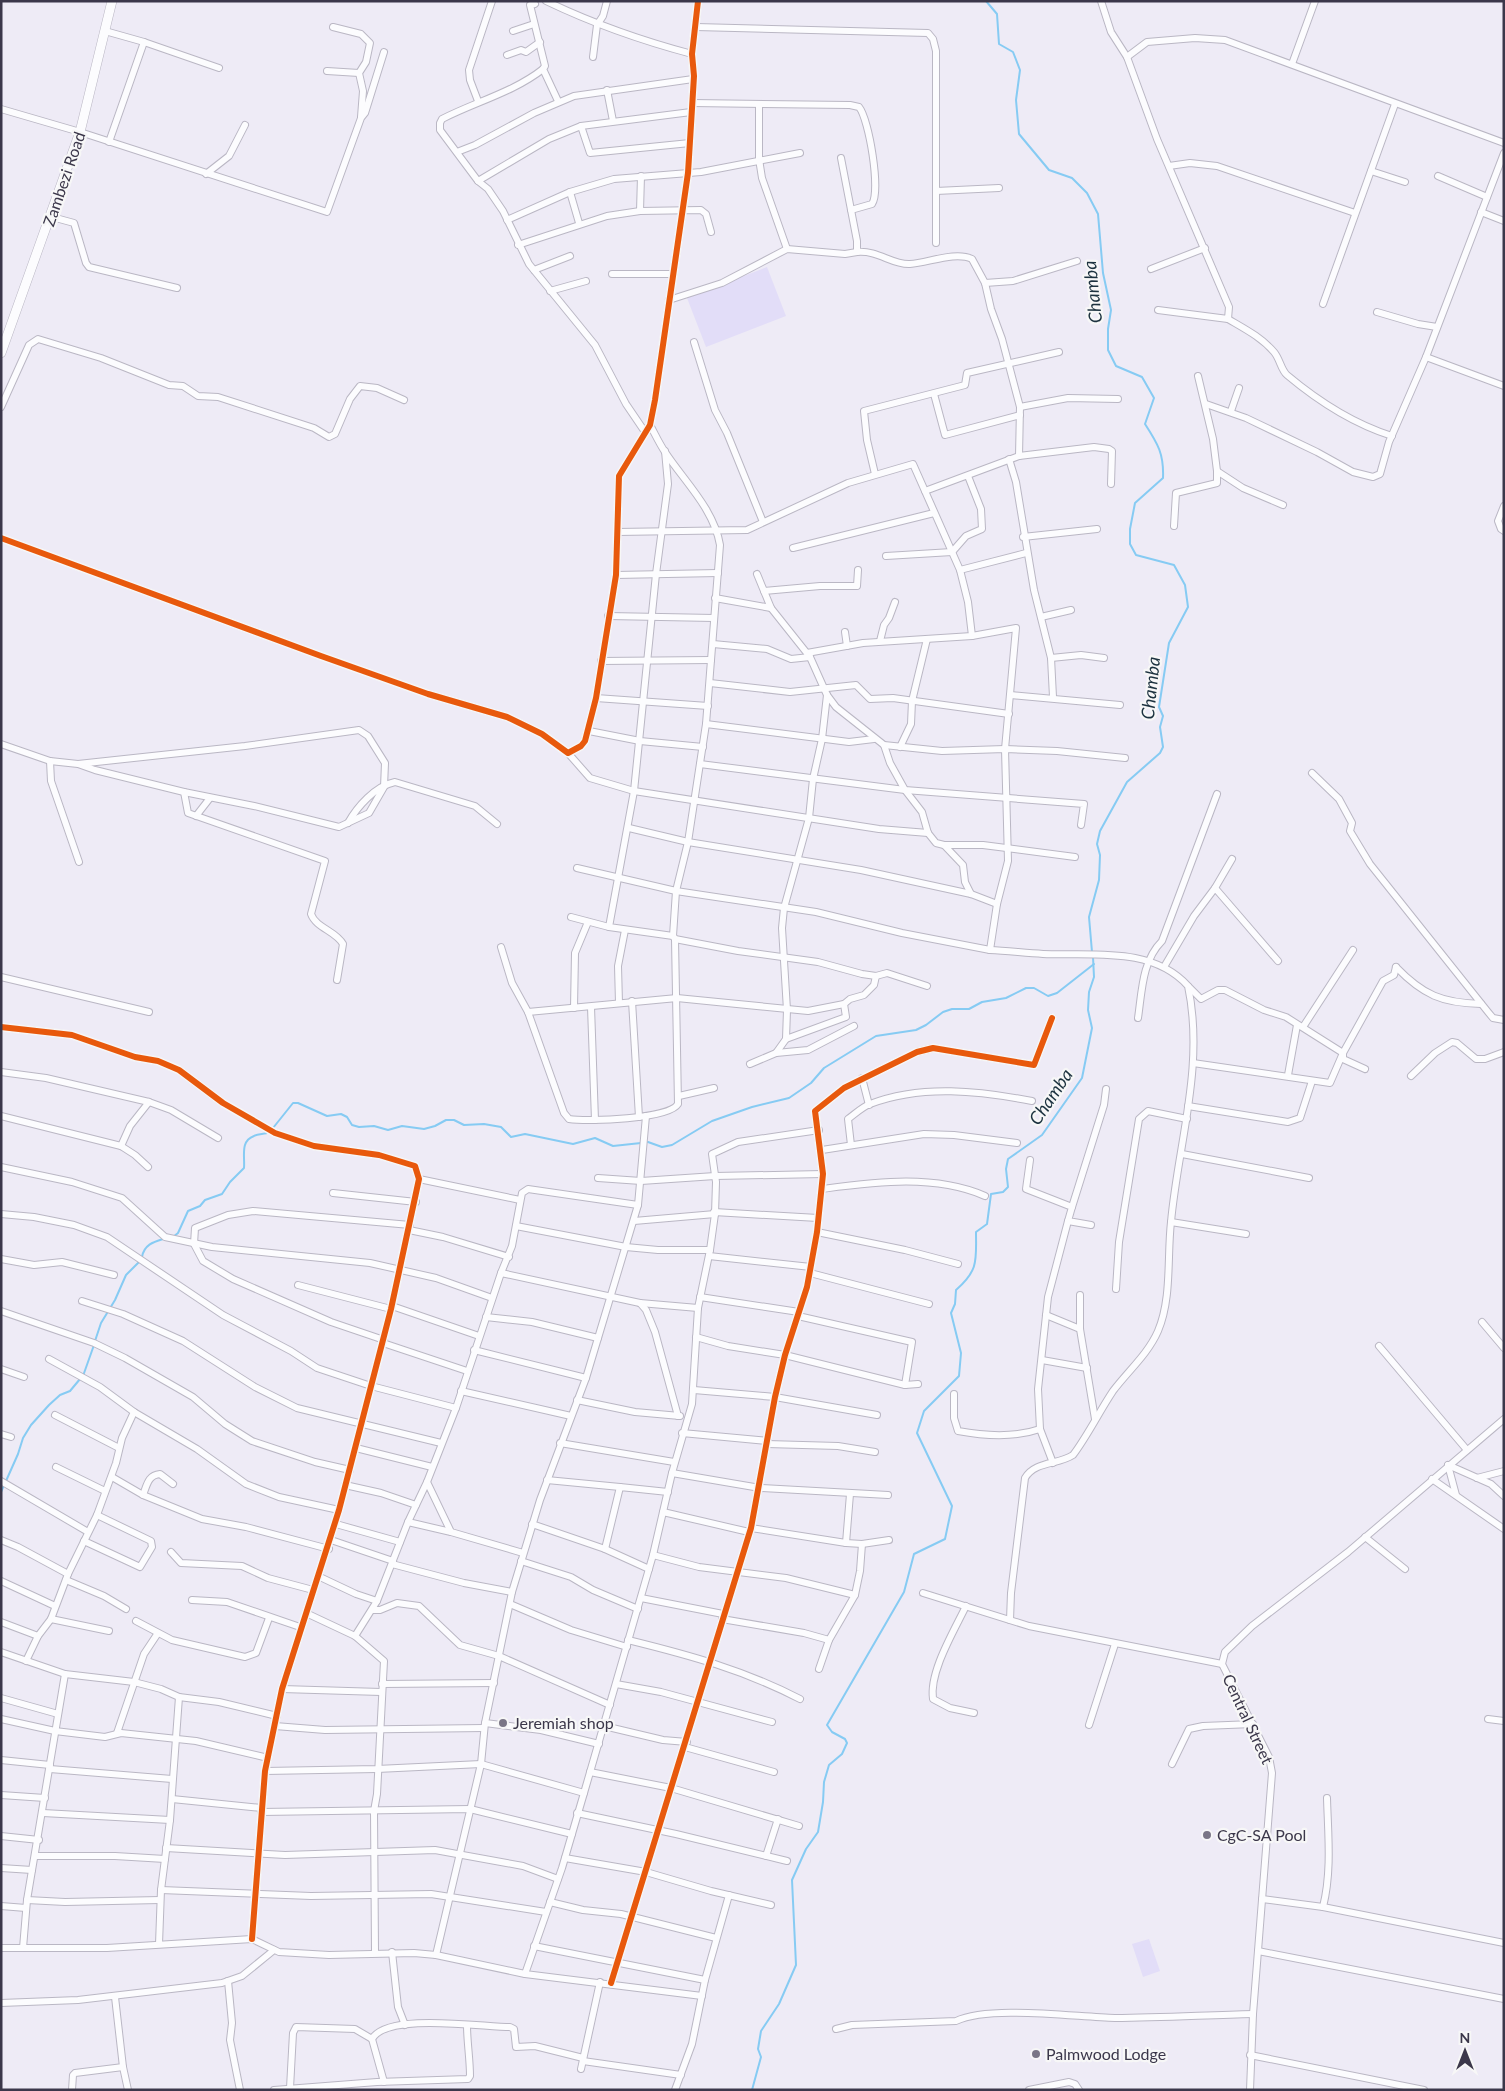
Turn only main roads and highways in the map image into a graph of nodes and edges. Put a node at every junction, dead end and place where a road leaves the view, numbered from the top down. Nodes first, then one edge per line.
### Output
1 (112, 1) edge
2 (1, 354) edge

1 - 2 main road, Zambezi Road

